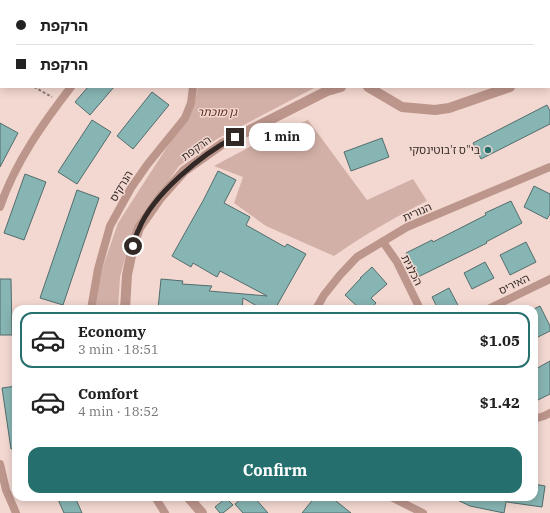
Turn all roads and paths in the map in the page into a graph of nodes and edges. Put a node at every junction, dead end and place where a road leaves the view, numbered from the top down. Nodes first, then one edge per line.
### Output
1 (36, 88) edge
2 (70, 88) edge
3 (193, 88) edge
4 (338, 88) edge
5 (370, 88) edge
6 (507, 88) edge
7 (60, 101) junction
8 (550, 167) edge
9 (0, 207) edge
10 (383, 242) junction
11 (550, 279) edge
12 (92, 305) edge
13 (125, 305) edge
14 (318, 305) edge
15 (418, 305) edge
16 (496, 305) edge
17 (550, 413) edge
18 (538, 418) edge
19 (0, 464) edge
20 (158, 501) edge
21 (192, 501) edge
22 (399, 501) edge
23 (16, 513) edge
24 (165, 513) edge
25 (202, 513) edge
26 (422, 513) edge

1 - 7 path
2 - 7 street
3 - 12 street, הנרקיס
4 - 13 street, הרקפת
5 - 6 street
7 - 9 street
8 - 10 street, הנורית
10 - 14 street, הנורית
10 - 15 street, הכלנית
11 - 16 street, האיריס
17 - 18 street
19 - 23 street
20 - 24 street
21 - 25 street
22 - 26 street

